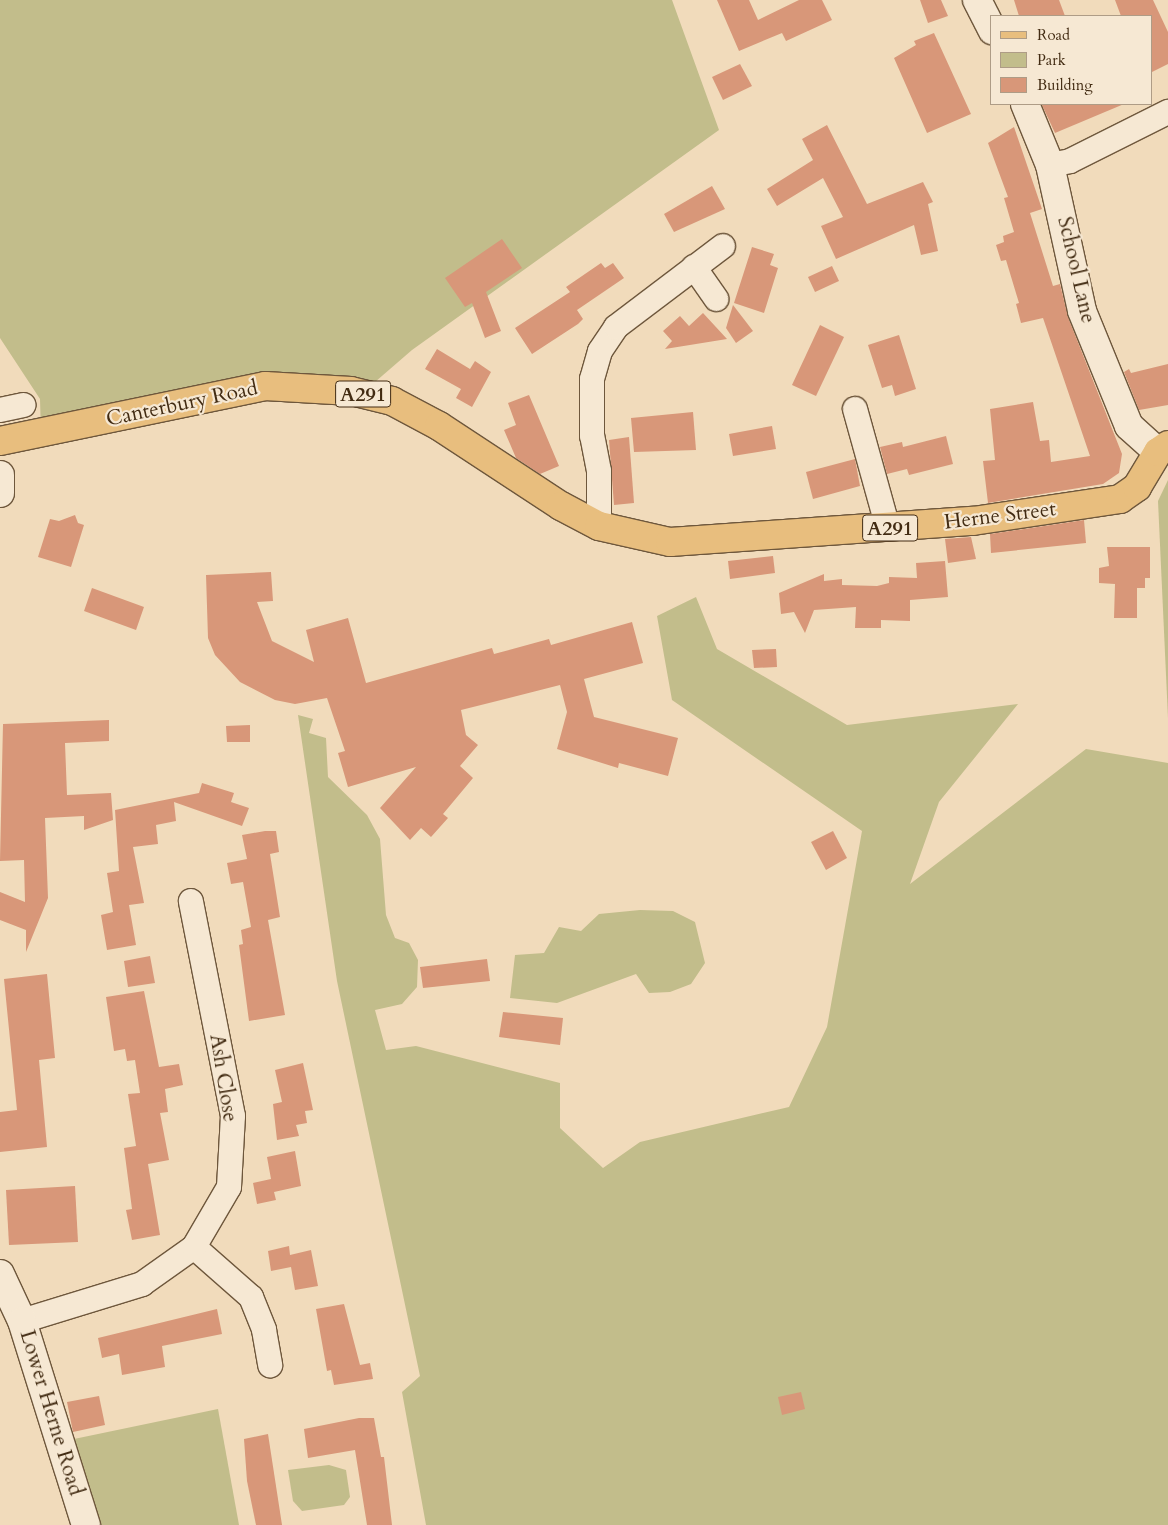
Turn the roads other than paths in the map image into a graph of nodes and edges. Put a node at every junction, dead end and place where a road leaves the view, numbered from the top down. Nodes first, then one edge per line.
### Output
1 (977, 0) edge
2 (990, 26) edge
3 (1026, 105) edge
4 (1168, 112) edge
5 (1050, 165) junction
6 (723, 246) dead end
7 (694, 267) junction
8 (716, 299) dead end
9 (23, 405) dead end
10 (855, 409) dead end
11 (0, 410) edge
12 (0, 441) edge
13 (1163, 449) edge
14 (0, 475) edge
15 (0, 493) edge
16 (599, 526) junction
17 (888, 528) junction
18 (191, 901) dead end
19 (194, 1247) junction
20 (0, 1274) edge
21 (22, 1322) junction
22 (270, 1365) dead end
23 (86, 1525) edge

1 - 2 street
3 - 5 street, School Lane
4 - 5 street
5 - 13 street, School Lane
6 - 7 street
7 - 8 street
7 - 16 street
9 - 11 street
10 - 17 street
12 - 16 main road, Canterbury Road / A291
13 - 17 main road, Herne Street / A291
14 - 15 street
16 - 17 main road, Herne Street / A291
18 - 19 street, Ash Close
19 - 21 street, Ash Close
19 - 22 street
20 - 21 street, Lower Herne Road
21 - 23 street, Lower Herne Road

